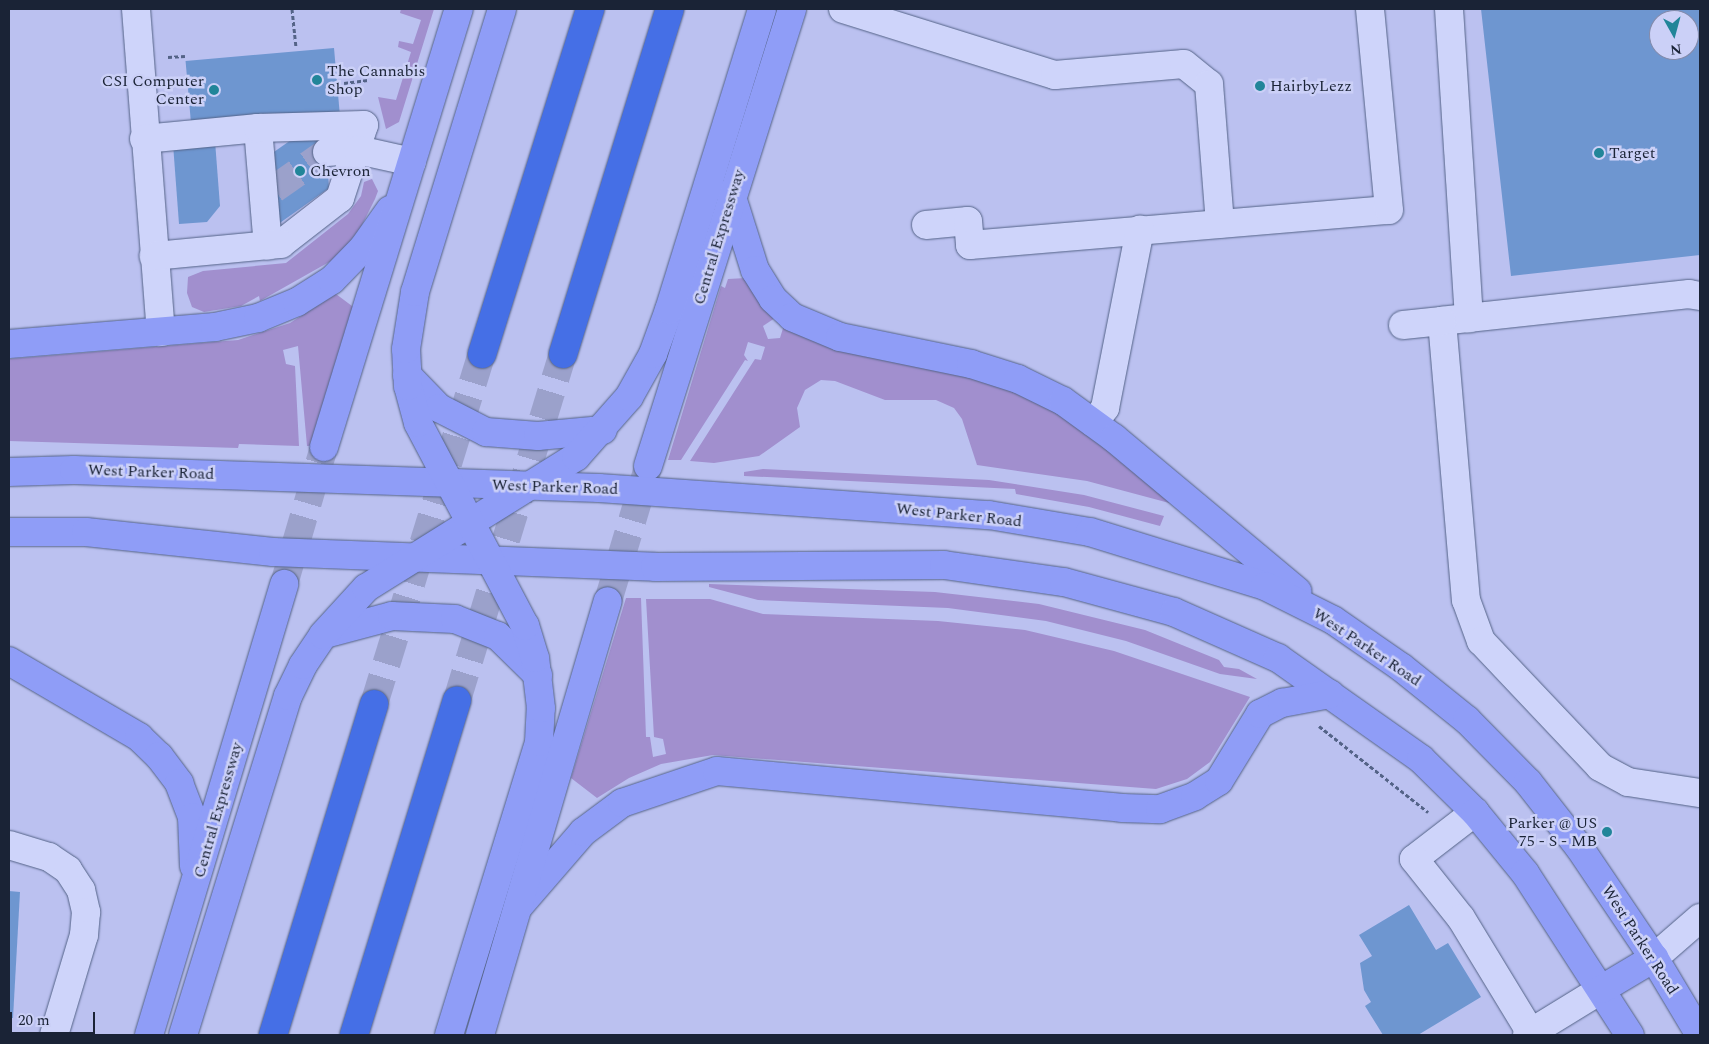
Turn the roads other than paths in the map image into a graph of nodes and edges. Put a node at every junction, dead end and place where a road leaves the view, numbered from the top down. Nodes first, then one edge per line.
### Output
1 (136, 9) edge
2 (459, 9) edge
3 (502, 9) edge
4 (590, 9) edge
5 (670, 9) edge
6 (762, 9) edge
7 (792, 9) edge
8 (843, 9) edge
9 (1370, 9) edge
10 (1450, 9) edge
11 (258, 128) junction
12 (144, 139) junction
13 (358, 150) junction
14 (327, 152) tunnel mouth
15 (412, 162) junction
16 (403, 193) junction
17 (732, 194) junction
18 (1220, 224) junction
19 (926, 225) dead end
20 (1140, 229) junction
21 (268, 246) junction
22 (154, 256) junction
23 (1700, 296) edge
24 (1469, 318) junction
25 (1442, 321) junction
26 (1403, 326) dead end
27 (160, 332) junction
28 (9, 344) edge
29 (482, 354) tunnel mouth
30 (563, 354) tunnel mouth
31 (407, 375) junction
32 (1094, 423) junction
33 (603, 430) junction
34 (324, 448) tunnel mouth
35 (648, 466) tunnel mouth
36 (9, 472) edge
37 (448, 483) junction
38 (531, 485) junction
39 (470, 523) junction
40 (9, 532) edge
41 (416, 558) junction
42 (490, 560) junction
43 (284, 584) tunnel mouth
44 (608, 601) tunnel mouth
45 (1333, 620) junction
46 (324, 635) junction
47 (9, 661) edge
48 (538, 675) junction
49 (1330, 694) junction
50 (457, 700) tunnel mouth
51 (374, 704) tunnel mouth
52 (1700, 793) edge
53 (1475, 812) junction
54 (9, 844) edge
55 (195, 888) junction
56 (519, 906) junction
57 (1700, 918) edge
58 (1654, 958) junction
59 (1602, 989) junction
60 (54, 1035) edge
61 (149, 1035) edge
62 (183, 1035) edge
63 (272, 1035) edge
64 (354, 1035) edge
65 (449, 1035) edge
66 (480, 1035) edge
67 (1530, 1035) edge
68 (1630, 1035) edge
69 (1700, 1035) edge

1 - 12 lane
2 - 15 main road
3 - 31 main road
4 - 29 highway
5 - 30 highway
6 - 33 main road
7 - 17 main road, Central Expressway
8 - 18 lane
9 - 18 lane
10 - 24 lane
11 - 12 lane
11 - 13 lane
11 - 21 lane
12 - 22 lane
13 - 14 lane
13 - 15 lane
13 - 21 lane
15 - 16 main road
16 - 27 main road
16 - 34 main road
17 - 32 main road
17 - 35 main road, Central Expressway
18 - 20 lane
19 - 20 lane
20 - 32 lane
21 - 22 lane
22 - 27 lane
23 - 24 lane
24 - 25 lane
25 - 26 lane
25 - 52 lane
27 - 28 main road
31 - 33 main road
31 - 37 main road
32 - 45 main road
33 - 38 main road
36 - 37 main road, West Parker Road
37 - 38 main road, West Parker Road
37 - 39 main road
38 - 39 main road
38 - 45 main road, West Parker Road
39 - 41 main road
39 - 42 main road
40 - 41 main road
41 - 42 main road
41 - 46 main road
42 - 48 main road
42 - 49 main road
43 - 55 main road, Central Expressway
44 - 56 main road
45 - 58 main road, West Parker Road
46 - 48 main road
46 - 62 main road
47 - 55 main road
48 - 65 main road
49 - 53 main road
49 - 56 main road
50 - 64 highway
51 - 63 highway
53 - 59 main road
53 - 67 lane
54 - 60 lane
55 - 61 main road, Central Expressway
56 - 66 main road
57 - 58 lane
58 - 59 main road
58 - 69 main road, West Parker Road
59 - 67 lane
59 - 68 main road

